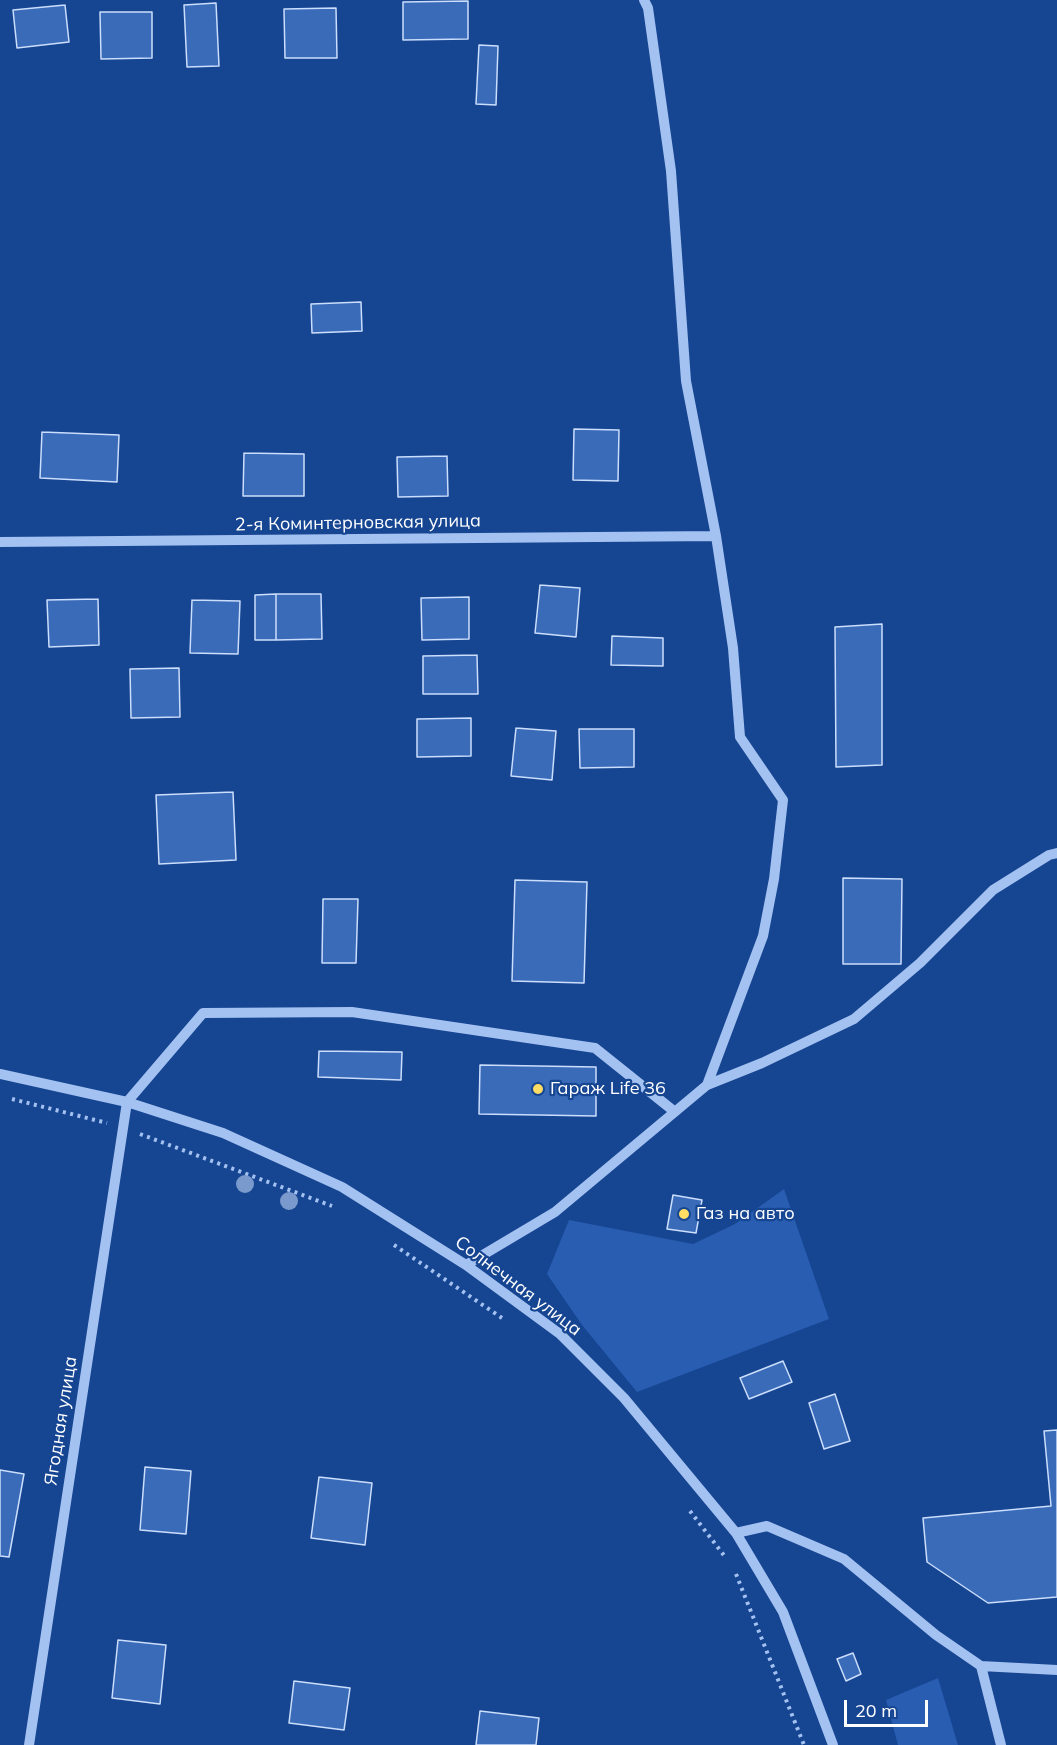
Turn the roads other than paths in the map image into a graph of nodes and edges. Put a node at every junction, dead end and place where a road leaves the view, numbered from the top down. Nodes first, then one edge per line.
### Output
1 (644, 0) edge
2 (716, 536) junction
3 (0, 542) edge
4 (1057, 853) edge
5 (0, 1074) edge
6 (707, 1085) junction
7 (127, 1102) junction
8 (675, 1112) junction
9 (465, 1265) junction
10 (736, 1533) junction
11 (981, 1666) junction
12 (1057, 1670) edge
13 (29, 1745) edge
14 (833, 1745) edge
15 (1001, 1745) edge

1 - 2 street
2 - 3 street, 2-я Коминтерновская улица
2 - 6 street
4 - 6 street
5 - 7 street, Солнечная улица
6 - 8 street
7 - 8 street
7 - 9 street, Солнечная улица
7 - 13 street, Ягодная улица
8 - 9 street
9 - 10 street, Солнечная улица
10 - 11 street
10 - 14 street, Солнечная улица
11 - 12 street
11 - 15 street

